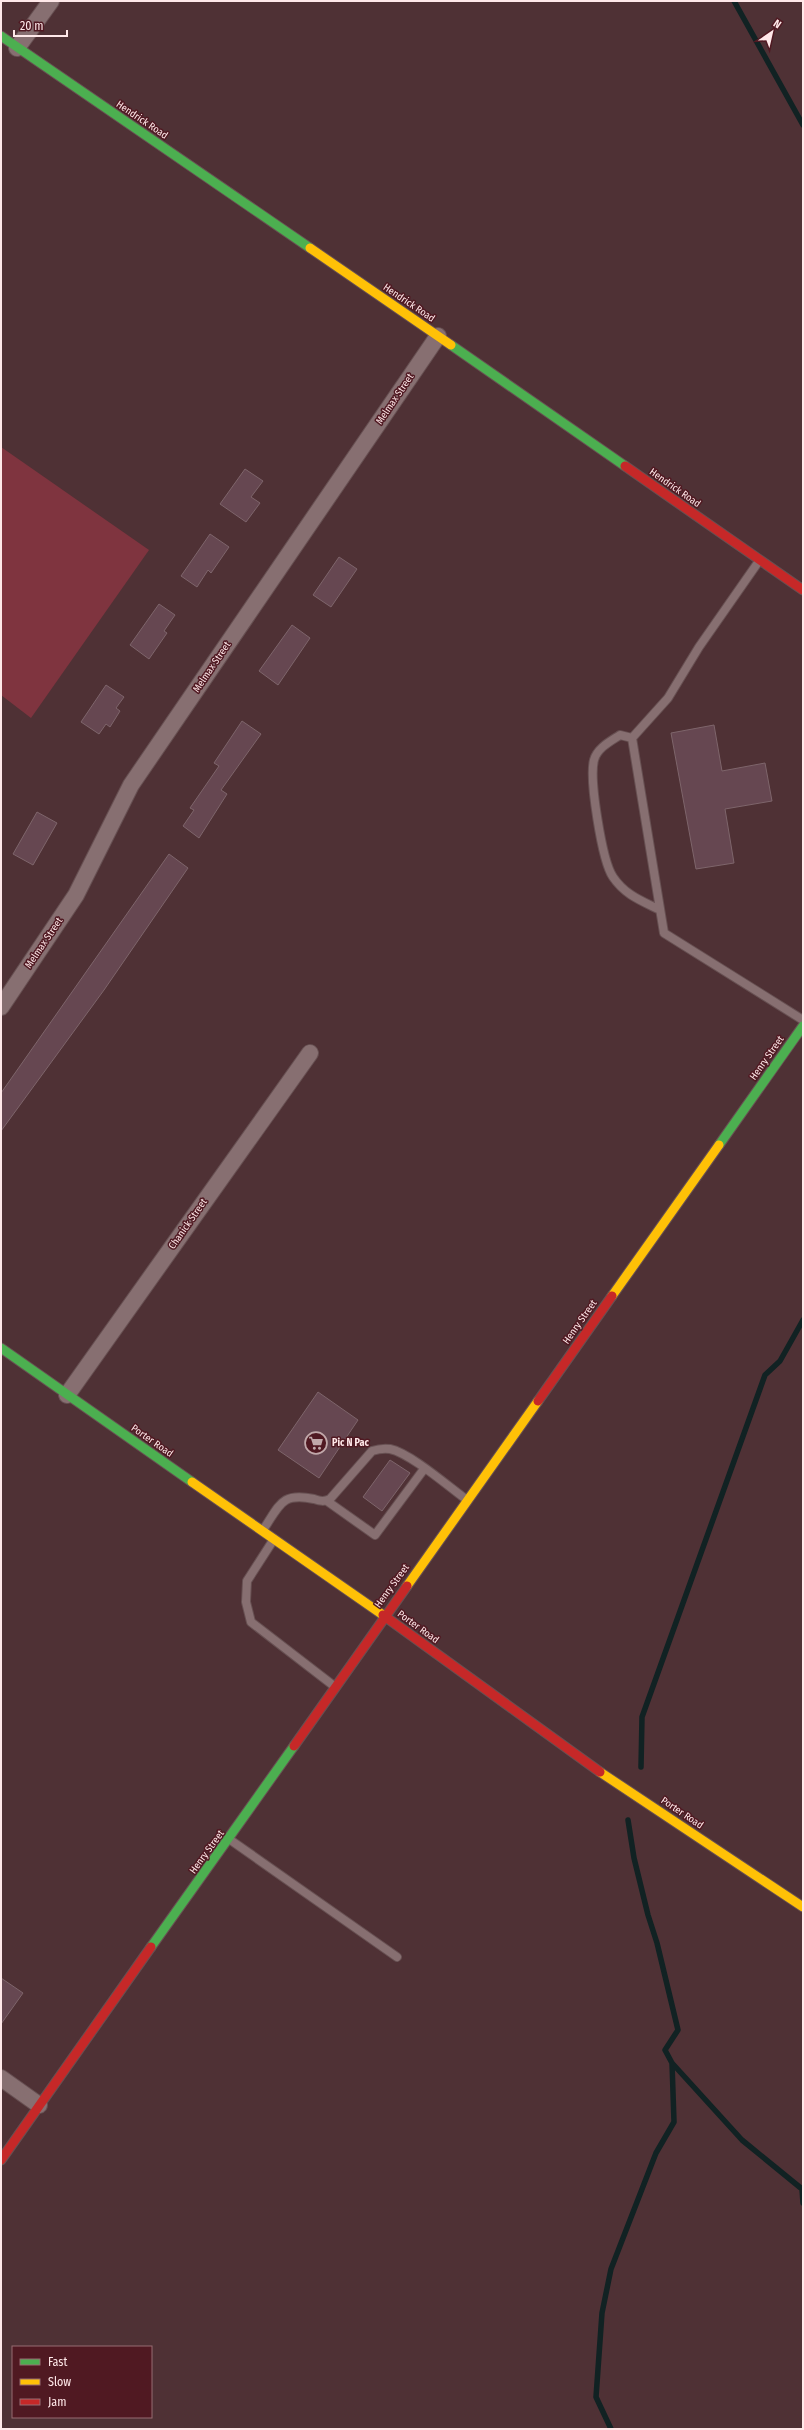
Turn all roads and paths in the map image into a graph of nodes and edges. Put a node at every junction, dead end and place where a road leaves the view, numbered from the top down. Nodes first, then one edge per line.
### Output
1 (50, 1) edge
2 (1, 36) edge
3 (17, 48) junction
4 (438, 336) junction
5 (760, 560) junction
6 (803, 590) edge
7 (632, 738) junction
8 (660, 910) junction
9 (1, 1007) edge
10 (803, 1020) edge
11 (803, 1026) edge
12 (310, 1053) dead end
13 (1, 1348) edge
14 (66, 1395) junction
15 (424, 1470) junction
16 (467, 1500) junction
17 (326, 1501) junction
18 (262, 1531) junction
19 (274, 1539) junction
20 (384, 1616) junction
21 (335, 1687) junction
22 (229, 1839) junction
23 (803, 1907) edge
24 (397, 1957) dead end
25 (1, 2078) edge
26 (39, 2105) junction
27 (1, 2160) edge

1 - 3 street
2 - 3 street, Hendrick Road
3 - 4 street, Hendrick Road
4 - 5 street, Hendrick Road
4 - 9 street, Melmax Street
5 - 6 street, Hendrick Road
5 - 7 lane
7 - 8 lane
7 - 8 lane
8 - 10 lane
11 - 16 street, Henry Street
12 - 14 street, Chanick Street
13 - 14 street, Porter Road
14 - 18 street, Porter Road
15 - 16 lane
15 - 17 lane
15 - 17 lane
16 - 20 street, Henry Street
17 - 18 lane
18 - 19 street, Porter Road
19 - 20 street, Porter Road
19 - 21 lane
20 - 21 street, Henry Street
20 - 23 street, Porter Road
21 - 22 street, Henry Street
22 - 24 lane
22 - 26 street, Henry Street
25 - 26 street
26 - 27 street, Henry Street

